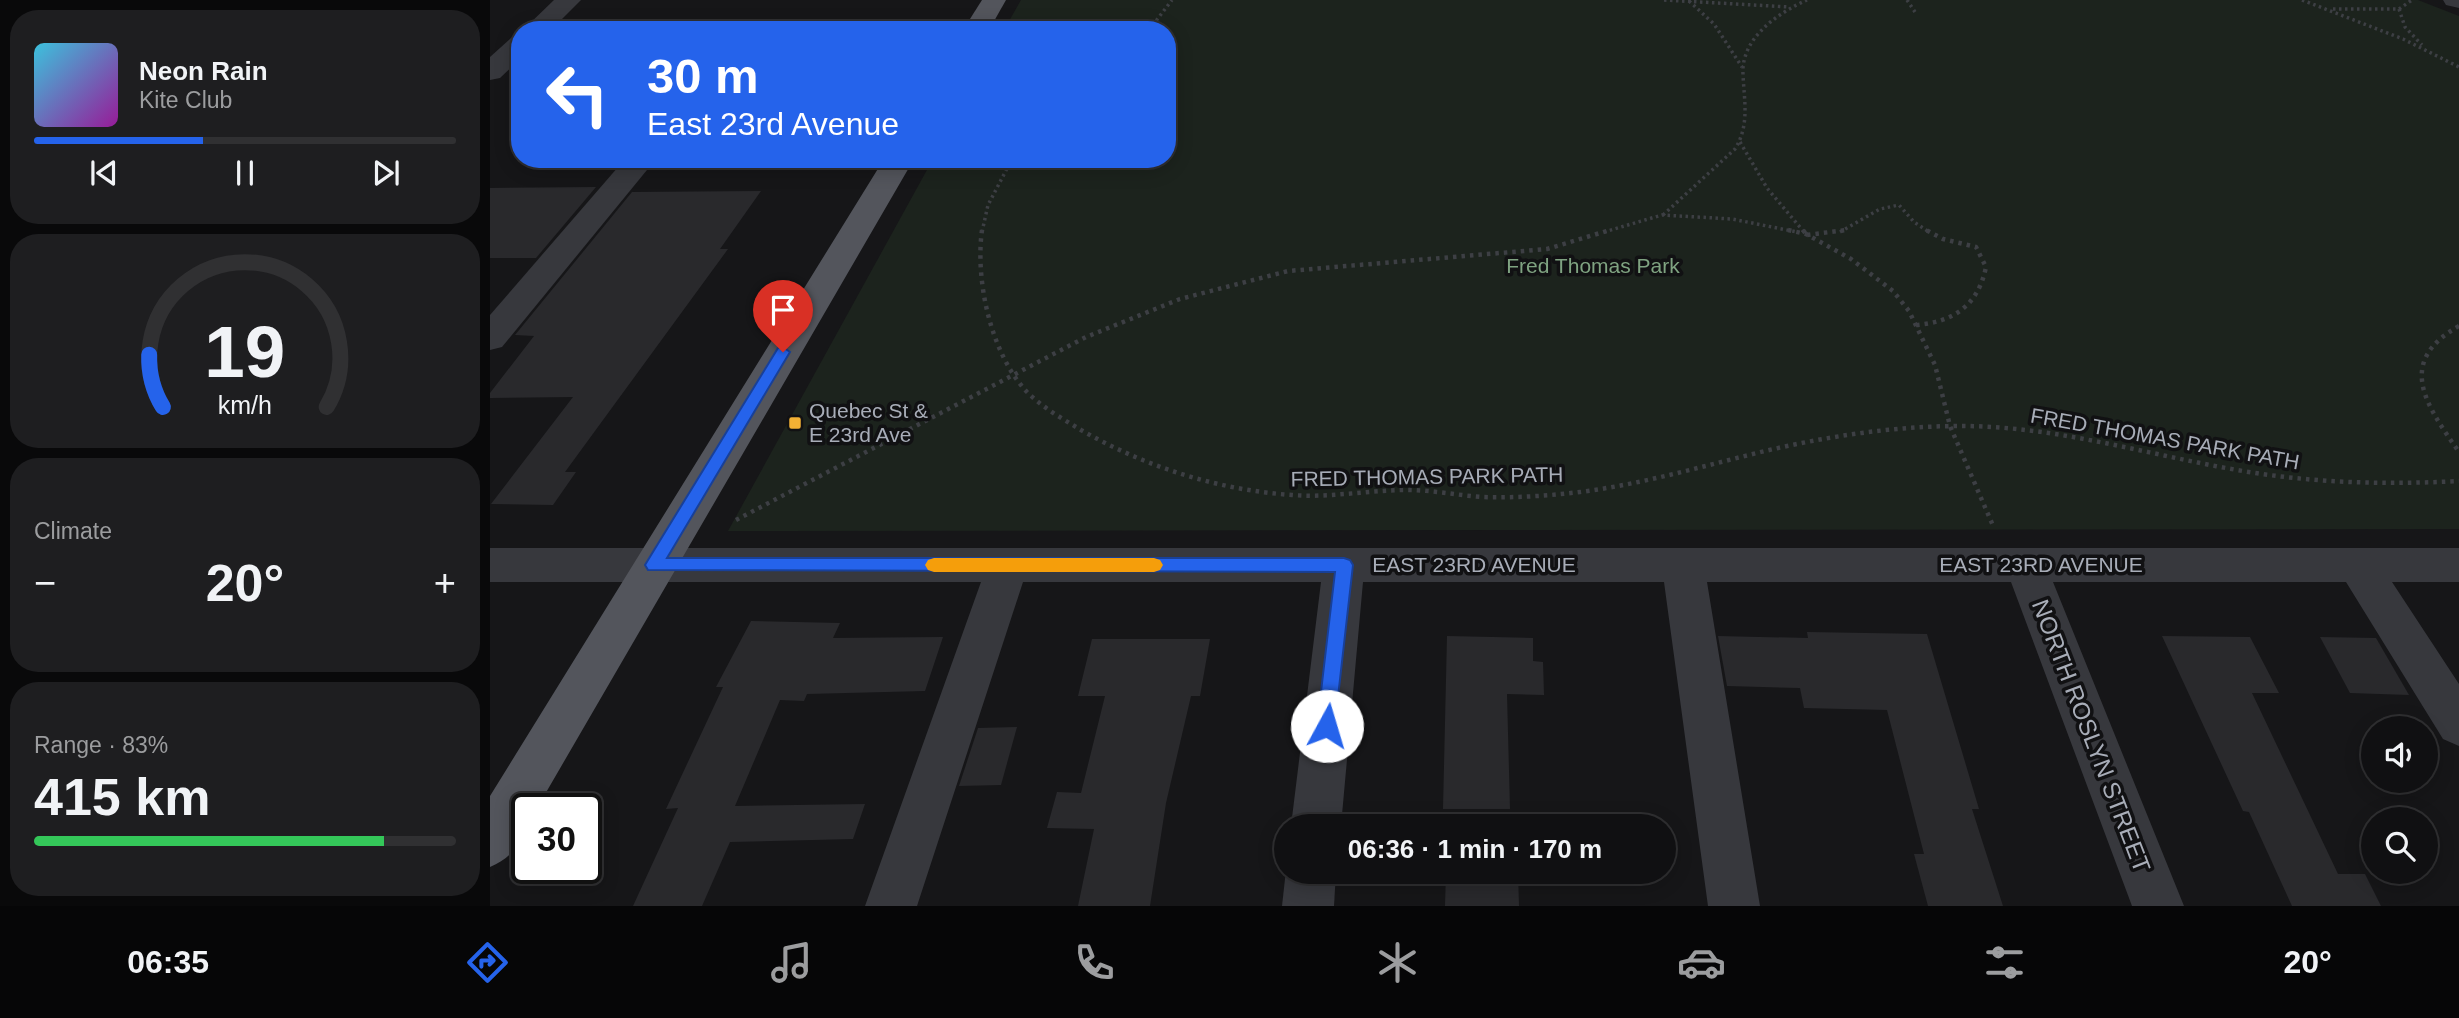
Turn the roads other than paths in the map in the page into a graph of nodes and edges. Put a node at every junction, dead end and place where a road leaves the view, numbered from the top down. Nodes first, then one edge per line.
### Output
1 (569, 0) edge
2 (994, 0) edge
3 (546, 21) edge
4 (981, 21) edge
5 (511, 52) edge
6 (490, 72) edge
7 (490, 80) edge
8 (511, 80) edge
9 (633, 168) edge
10 (894, 168) edge
11 (490, 338) edge
12 (490, 565) edge
13 (654, 565) junction
14 (1008, 565) junction
15 (1344, 565) junction
16 (1683, 565) junction
17 (2025, 565) junction
18 (2358, 565) junction
19 (2459, 565) edge
20 (2459, 724) edge
21 (1317, 814) edge
22 (490, 842) edge
23 (1310, 884) edge
24 (891, 906) edge
25 (1308, 906) edge
26 (1734, 906) edge
27 (2158, 906) edge

1 - 3 street
2 - 4 main road
5 - 6 street
7 - 8 street
9 - 11 street
10 - 13 main road
12 - 13 street, EAST 23RD AVENUE
13 - 14 street, EAST 23RD AVENUE
13 - 22 main road
14 - 15 street, EAST 23RD AVENUE
14 - 24 street
15 - 16 street, EAST 23RD AVENUE
15 - 21 street
16 - 17 street, EAST 23RD AVENUE
16 - 26 street
17 - 18 street, EAST 23RD AVENUE
17 - 27 street, NORTH ROSLYN STREET
18 - 19 street, EAST 23RD AVENUE
18 - 20 street
23 - 25 street

